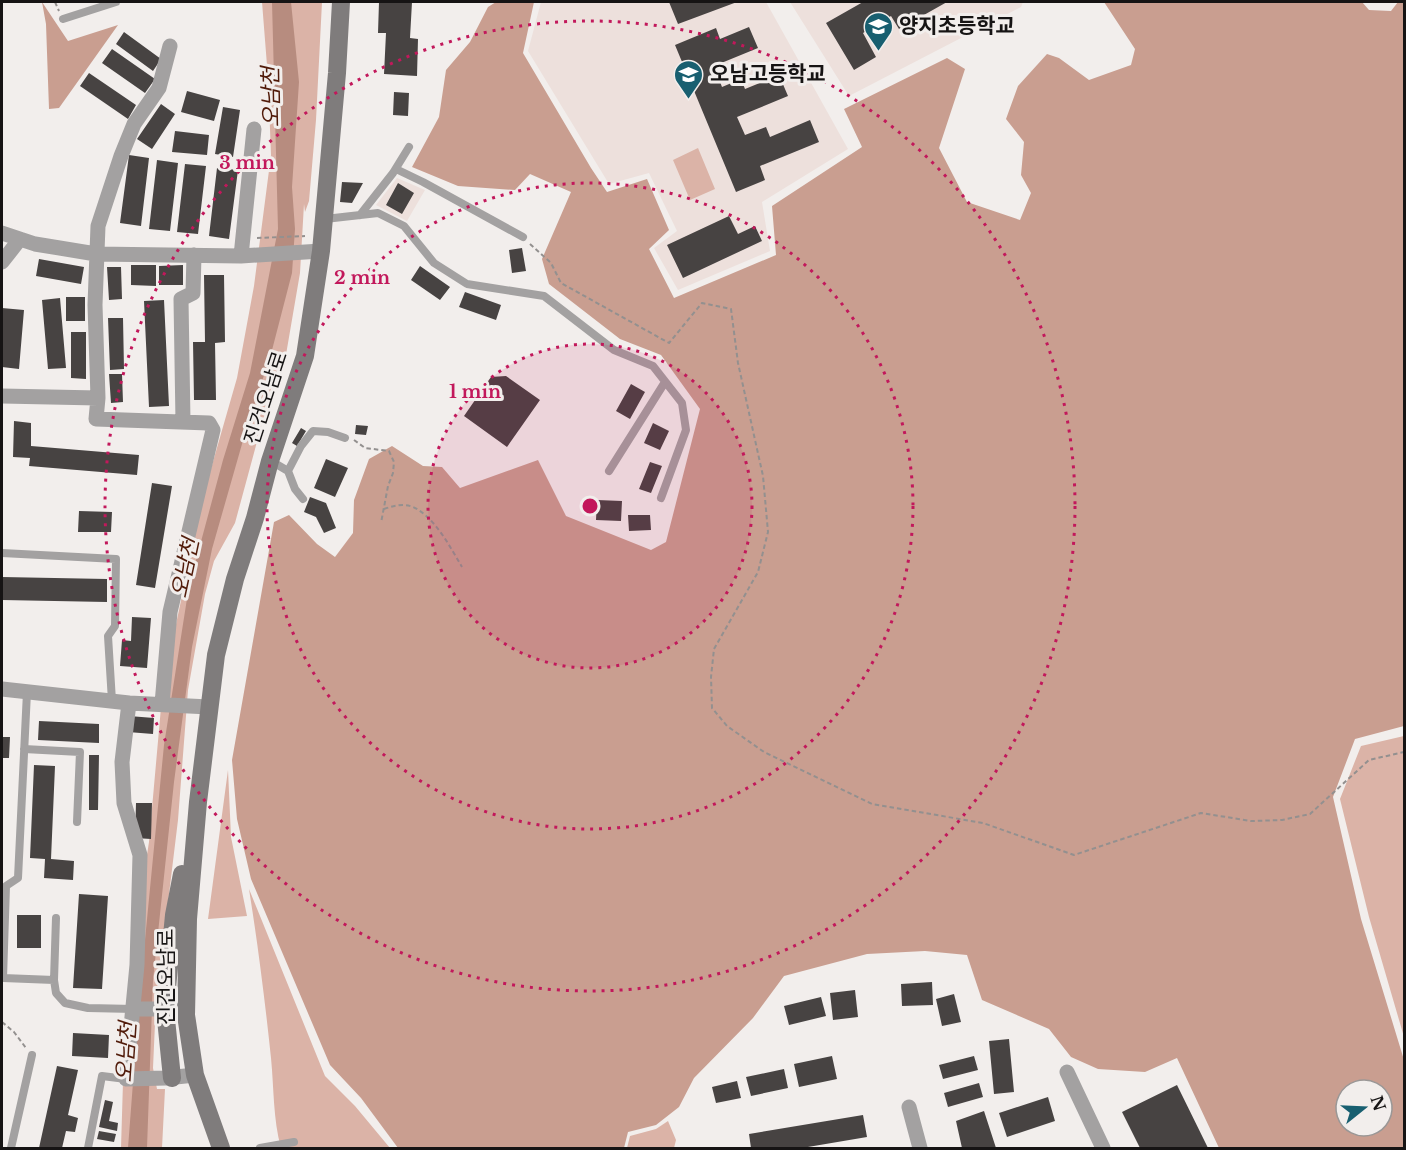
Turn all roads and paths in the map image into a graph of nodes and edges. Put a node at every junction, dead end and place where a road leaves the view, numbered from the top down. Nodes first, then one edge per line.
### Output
1 (116, 2) edge
2 (341, 2) edge
3 (63, 20) dead end
4 (170, 46) dead end
5 (254, 129) dead end
6 (409, 147) dead end
7 (396, 169) junction
8 (360, 215) junction
9 (324, 219) junction
10 (2, 233) edge
11 (307, 236) dead end
12 (523, 237) joint
13 (20, 239) junction
14 (242, 239) junction
15 (313, 252) junction
16 (96, 254) junction
17 (194, 255) junction
18 (241, 256) junction
19 (2, 262) edge
20 (665, 382) junction
21 (2, 396) edge
22 (98, 398) junction
23 (183, 422) junction
24 (345, 438) joint
25 (270, 461) junction
26 (288, 471) junction
27 (609, 471) dead end
28 (661, 498) dead end
29 (303, 499) dead end
30 (384, 509) junction
31 (381, 524) dead end
32 (2, 553) edge
33 (462, 567) dead end
34 (2, 689) edge
35 (27, 691) junction
36 (112, 701) junction
37 (129, 703) junction
38 (165, 704) junction
39 (204, 706) junction
40 (24, 748) junction
41 (1404, 752) edge
42 (198, 802) junction
43 (77, 822) dead end
44 (56, 918) dead end
45 (2, 979) edge
46 (54, 980) junction
47 (134, 1009) junction
48 (164, 1009) junction
49 (2, 1022) edge
50 (32, 1055) joint
51 (1067, 1072) dead end
52 (195, 1075) junction
53 (169, 1078) junction
54 (126, 1079) junction
55 (909, 1107) dead end
56 (294, 1142) dead end
57 (11, 1149) edge
58 (88, 1149) edge
59 (220, 1149) edge
60 (260, 1149) edge
61 (920, 1149) edge
62 (1103, 1149) edge

1 - 3 lane
2 - 9 main road, 진건오남로
4 - 16 street
5 - 14 street
6 - 7 lane
7 - 8 lane
7 - 12 lane
8 - 9 lane
8 - 20 lane
9 - 15 main road, 진건오남로
10 - 13 street
11 - 14 path
12 - 41 path
13 - 16 street
13 - 19 street
14 - 18 street
15 - 18 street
15 - 25 main road, 진건오남로
16 - 17 street
16 - 22 street
17 - 18 street
17 - 23 street
20 - 27 lane
20 - 28 lane
21 - 22 street
22 - 23 street
23 - 38 street
24 - 26 lane
24 - 30 path
25 - 26 lane
25 - 39 main road, 진건오남로
26 - 29 lane
30 - 31 path
30 - 33 path
32 - 36 lane
34 - 35 street
35 - 36 street
35 - 40 lane
36 - 37 street
37 - 38 street
37 - 47 street
38 - 39 street
39 - 42 main road, 진건오남로
40 - 43 lane
40 - 45 lane
42 - 48 main road, 진건오남로
42 - 52 main road, 진건오남로
44 - 46 lane
45 - 46 lane
46 - 47 lane
47 - 48 street
47 - 54 street
48 - 53 main road, 진건오남로
49 - 50 path
50 - 57 lane
51 - 62 street
52 - 53 street
52 - 59 main road, 진건오남로
53 - 54 street
54 - 58 lane
55 - 61 street
56 - 60 lane

